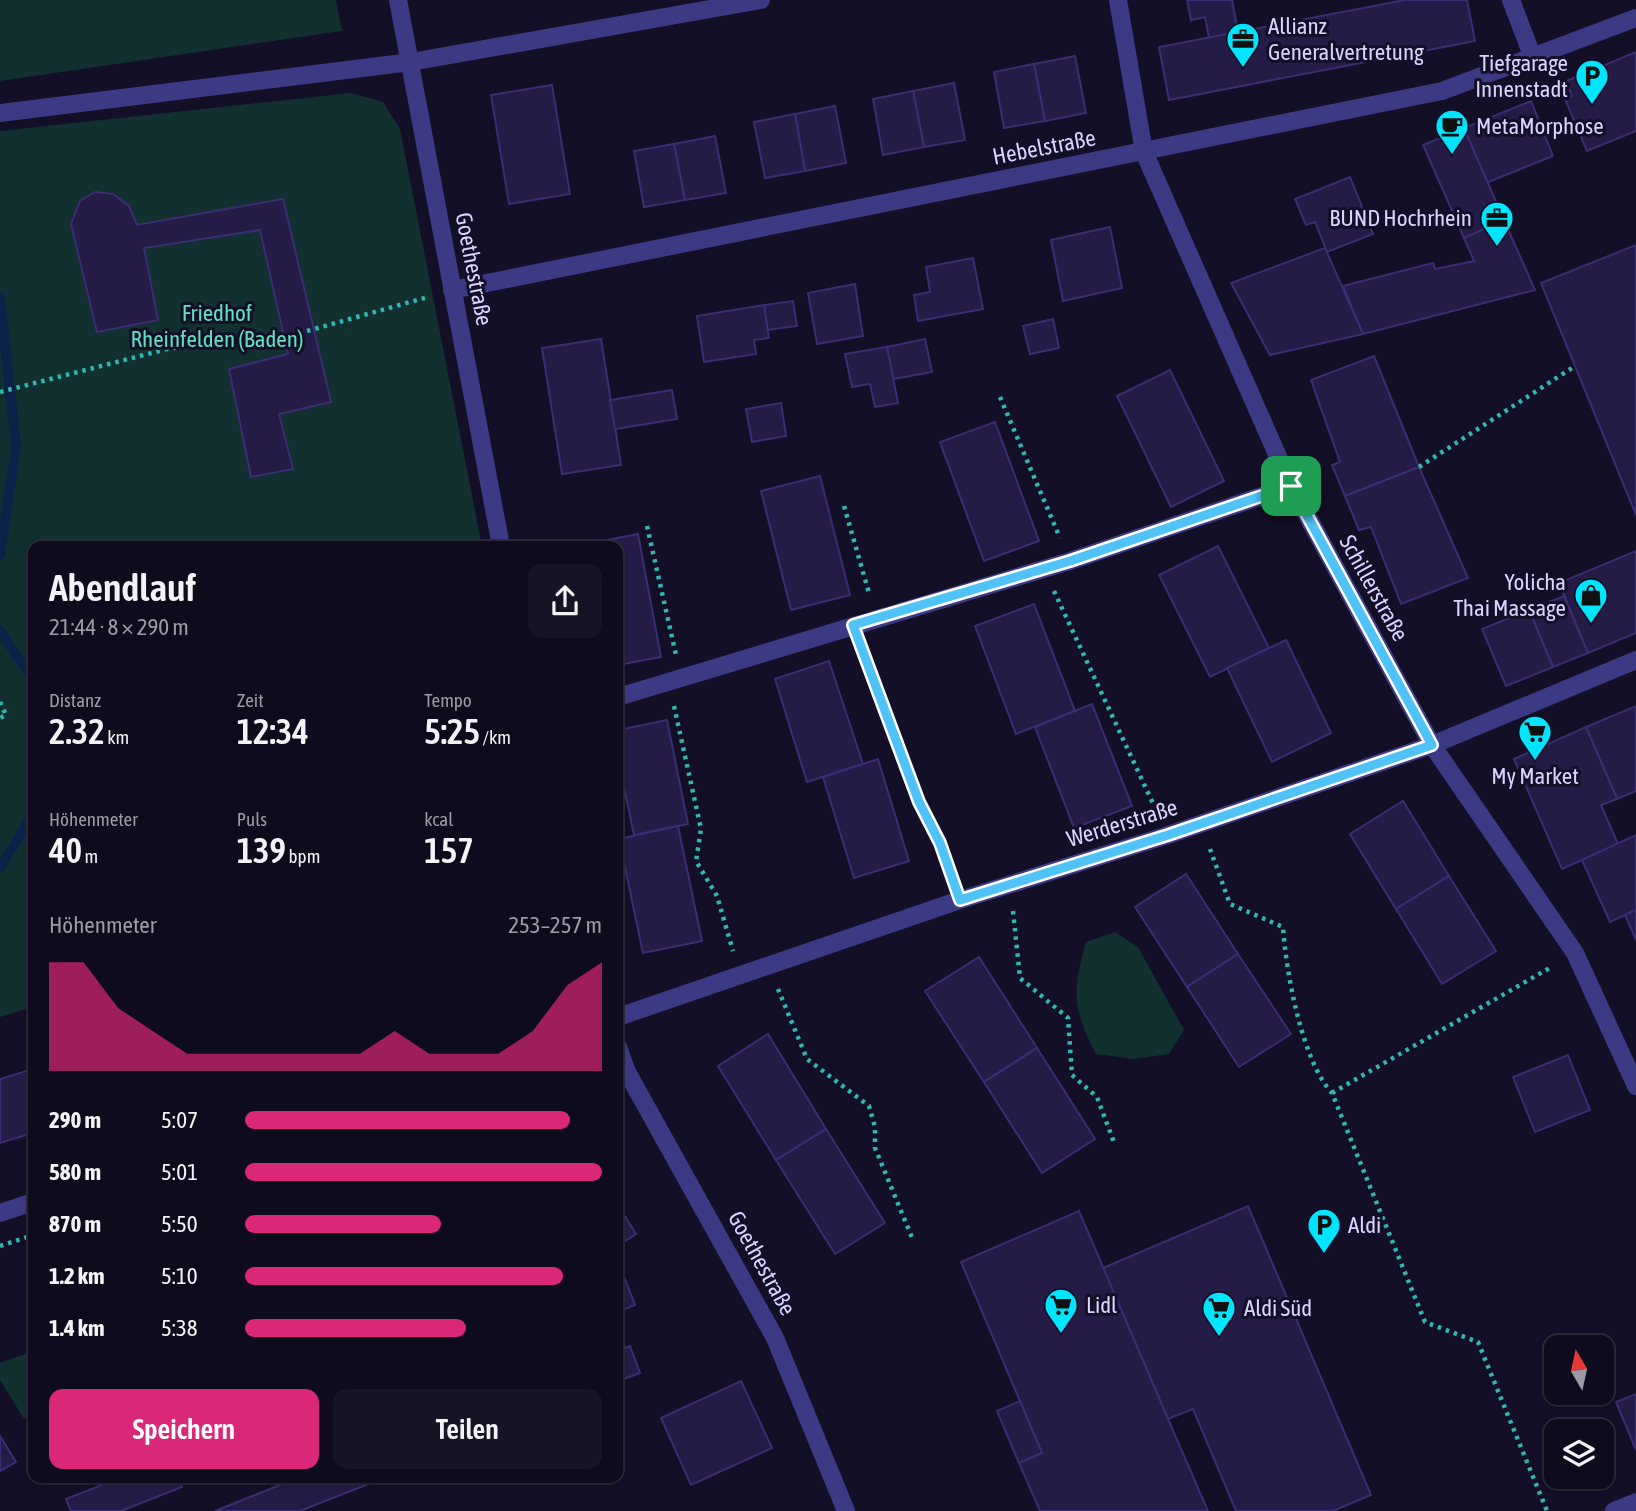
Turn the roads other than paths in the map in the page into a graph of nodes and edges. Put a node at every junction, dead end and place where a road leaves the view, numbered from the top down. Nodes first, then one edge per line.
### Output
1 (398, 0) edge
2 (761, 0) edge
3 (1118, 0) edge
4 (1511, 0) edge
5 (1636, 18) edge
6 (1533, 58) junction
7 (411, 62) junction
8 (0, 113) edge
9 (1144, 152) junction
10 (453, 290) junction
11 (1291, 486) junction
12 (500, 541) edge
13 (1636, 660) edge
14 (623, 695) edge
15 (1432, 745) junction
16 (623, 1015) edge
17 (623, 1061) edge
18 (1636, 1086) edge
19 (28, 1204) edge
20 (0, 1213) edge
21 (1636, 1502) edge
22 (846, 1511) edge
23 (1614, 1511) edge

1 - 7 street, Goethestraße
2 - 7 street
3 - 9 street, Schillerstraße
4 - 6 street
5 - 6 street, Hebelstraße
6 - 9 street, Hebelstraße
7 - 8 street
7 - 10 street, Goethestraße
9 - 10 street, Hebelstraße
9 - 11 street, Schillerstraße
10 - 12 street, Goethestraße
11 - 14 street
11 - 15 street, Schillerstraße
13 - 15 street, Werderstraße
15 - 16 street, Werderstraße
15 - 18 street, Schillerstraße
17 - 22 street, Goethestraße
19 - 20 street
21 - 23 street

